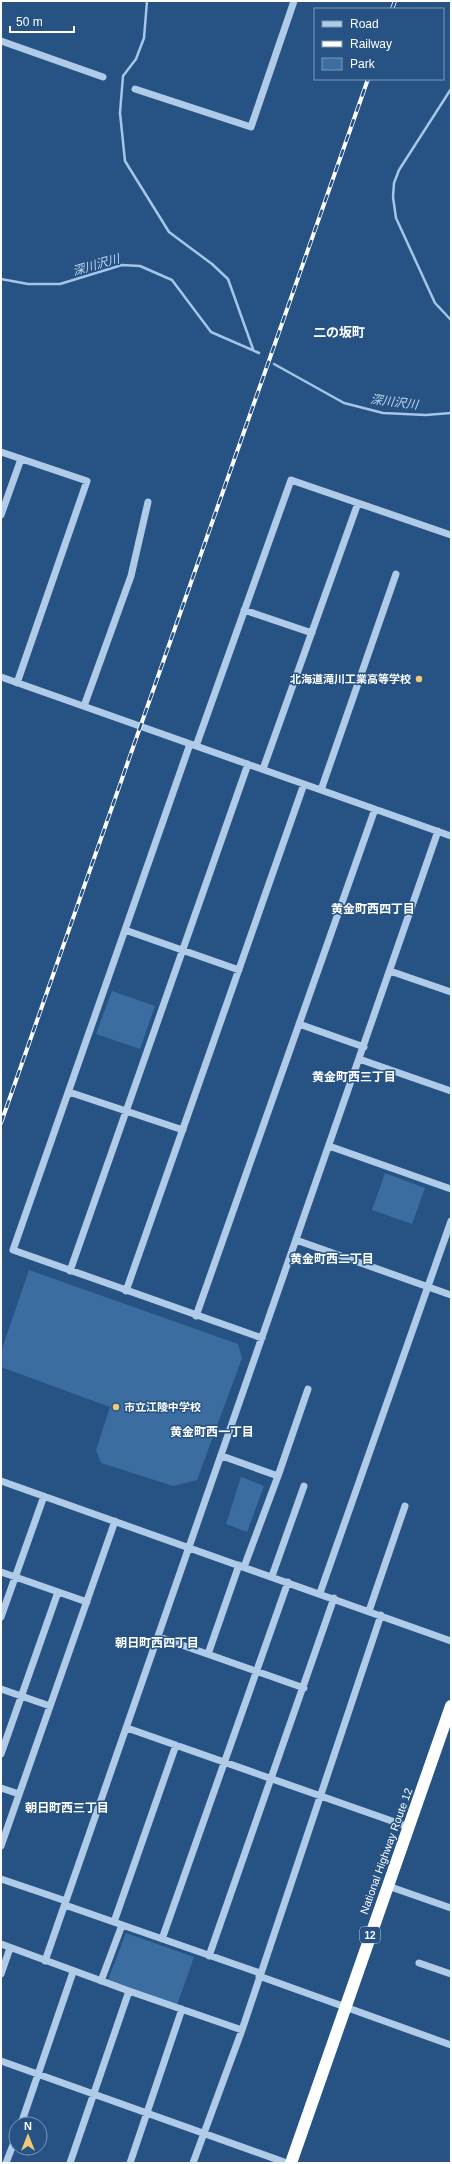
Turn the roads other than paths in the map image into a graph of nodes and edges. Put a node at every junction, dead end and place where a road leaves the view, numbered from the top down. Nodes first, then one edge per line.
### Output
1 (294, 1) edge
2 (1, 41) edge
3 (103, 77) dead end
4 (135, 89) dead end
5 (1, 452) edge
6 (21, 459) junction
7 (148, 502) dead end
8 (358, 503) junction
9 (1, 515) edge
10 (451, 535) edge
11 (396, 574) dead end
12 (244, 610) junction
13 (312, 633) junction
14 (1, 677) edge
15 (17, 683) junction
16 (84, 706) junction
17 (193, 745) junction
18 (248, 764) junction
19 (263, 769) junction
20 (304, 784) junction
21 (321, 790) junction
22 (375, 809) junction
23 (438, 831) junction
24 (451, 836) edge
25 (125, 930) junction
26 (183, 950) junction
27 (239, 970) junction
28 (390, 972) junction
29 (451, 992) edge
30 (299, 1024) junction
31 (364, 1047) junction
32 (359, 1059) junction
33 (451, 1091) edge
34 (69, 1092) junction
35 (126, 1111) junction
36 (184, 1130) junction
37 (329, 1146) junction
38 (451, 1189) edge
39 (451, 1221) edge
40 (296, 1240) junction
41 (70, 1271) junction
42 (428, 1287) junction
43 (126, 1291) junction
44 (451, 1295) edge
45 (196, 1316) junction
46 (262, 1338) junction
47 (308, 1390) dead end
48 (222, 1456) junction
49 (278, 1476) junction
50 (1, 1481) edge
51 (304, 1486) dead end
52 (44, 1496) junction
53 (405, 1506) dead end
54 (115, 1521) junction
55 (190, 1547) junction
56 (241, 1566) junction
57 (1, 1572) edge
58 (272, 1576) junction
59 (15, 1577) junction
60 (288, 1582) junction
61 (58, 1592) junction
62 (320, 1593) junction
63 (334, 1598) junction
64 (87, 1602) junction
65 (369, 1611) junction
66 (380, 1615) junction
67 (1, 1617) edge
68 (159, 1637) junction
69 (451, 1641) edge
70 (208, 1654) junction
71 (256, 1671) junction
72 (304, 1688) junction
73 (1, 1689) edge
74 (21, 1696) junction
75 (50, 1706) junction
76 (451, 1706) edge
77 (127, 1728) junction
78 (176, 1745) junction
79 (1, 1754) edge
80 (224, 1762) junction
81 (272, 1779) junction
82 (1, 1788) edge
83 (19, 1794) junction
84 (319, 1796) junction
85 (409, 1827) junction
86 (1, 1846) edge
87 (1, 1879) edge
88 (388, 1886) junction
89 (66, 1903) junction
90 (451, 1908) edge
91 (114, 1922) junction
92 (122, 1925) junction
93 (162, 1939) junction
94 (1, 1944) edge
95 (10, 1948) junction
96 (210, 1956) junction
97 (45, 1961) junction
98 (419, 1963) dead end
99 (73, 1972) junction
100 (1, 1974) edge
101 (451, 1974) edge
102 (260, 1975) junction
103 (101, 1981) junction
104 (129, 1991) junction
105 (344, 2007) junction
106 (182, 2009) junction
107 (242, 2030) junction
108 (451, 2045) edge
109 (1, 2061) edge
110 (39, 2075) junction
111 (94, 2094) junction
112 (148, 2114) junction
113 (24, 2116) edge
114 (204, 2134) junction
115 (70, 2163) edge
116 (130, 2163) edge
117 (193, 2163) edge
118 (287, 2163) edge
119 (291, 2163) edge

1 - 4 street
2 - 3 street
5 - 6 street
6 - 9 street
6 - 15 street
7 - 16 street
8 - 10 street
8 - 12 street
8 - 13 street
11 - 21 street
12 - 13 street
12 - 17 street
13 - 19 street
14 - 15 street
15 - 16 street
16 - 17 street
17 - 18 street
17 - 25 street
18 - 19 street
18 - 26 street
19 - 20 street
20 - 21 street
20 - 27 street
21 - 22 street
22 - 23 street
22 - 30 street
23 - 24 street
23 - 28 street
25 - 26 street
25 - 34 street
26 - 27 street
26 - 35 street
27 - 36 street
28 - 29 street
28 - 31 street
30 - 31 street
30 - 45 street
31 - 32 street
32 - 33 street
32 - 37 street
34 - 35 street
34 - 41 street
35 - 36 street
35 - 41 street
36 - 43 street
37 - 38 street
37 - 40 street
39 - 42 street
40 - 42 street
40 - 46 street
41 - 43 street
42 - 44 street
42 - 62 street
43 - 45 street
45 - 46 street
46 - 48 street
47 - 49 street
48 - 49 street
48 - 55 street
49 - 56 street
50 - 52 street
51 - 58 street
52 - 54 street
52 - 59 street
53 - 65 street
54 - 55 street
54 - 64 street
55 - 56 street
55 - 68 street
56 - 58 street
56 - 70 street
57 - 59 street
58 - 60 street
59 - 61 street
59 - 67 street
60 - 62 street
60 - 71 street
61 - 64 street
61 - 74 street
62 - 63 street
63 - 65 street
63 - 72 street
64 - 75 street
65 - 66 street
66 - 69 street
66 - 84 street
68 - 70 street
68 - 77 street
70 - 71 street
71 - 72 street
71 - 80 street
72 - 81 street
73 - 74 street
74 - 75 street
74 - 79 street
75 - 83 street
76 - 85 highway, National Highway Route 12 / 12
77 - 78 street
77 - 89 street
78 - 80 street
78 - 91 street
80 - 81 street
80 - 93 street
81 - 84 street
81 - 96 street
82 - 83 street
83 - 86 street
84 - 85 street
84 - 102 street
85 - 88 highway, National Highway Route 12 / 12
87 - 89 street
88 - 90 street
88 - 105 highway, National Highway Route 12 / 12
89 - 91 street
89 - 97 street
91 - 92 street
92 - 93 street
92 - 103 street
93 - 96 street
94 - 95 street
95 - 97 street
95 - 100 street
96 - 102 street
97 - 99 street
98 - 101 street
99 - 103 street
99 - 110 street
102 - 105 street
102 - 107 street
103 - 104 street
104 - 106 street
104 - 111 street
105 - 108 street
105 - 119 highway, National Highway Route 12 / 12
106 - 107 street
106 - 112 street
107 - 114 street
109 - 110 street
110 - 111 street
110 - 113 street
111 - 112 street
111 - 115 street
112 - 114 street
112 - 116 street
114 - 117 street
114 - 118 street

